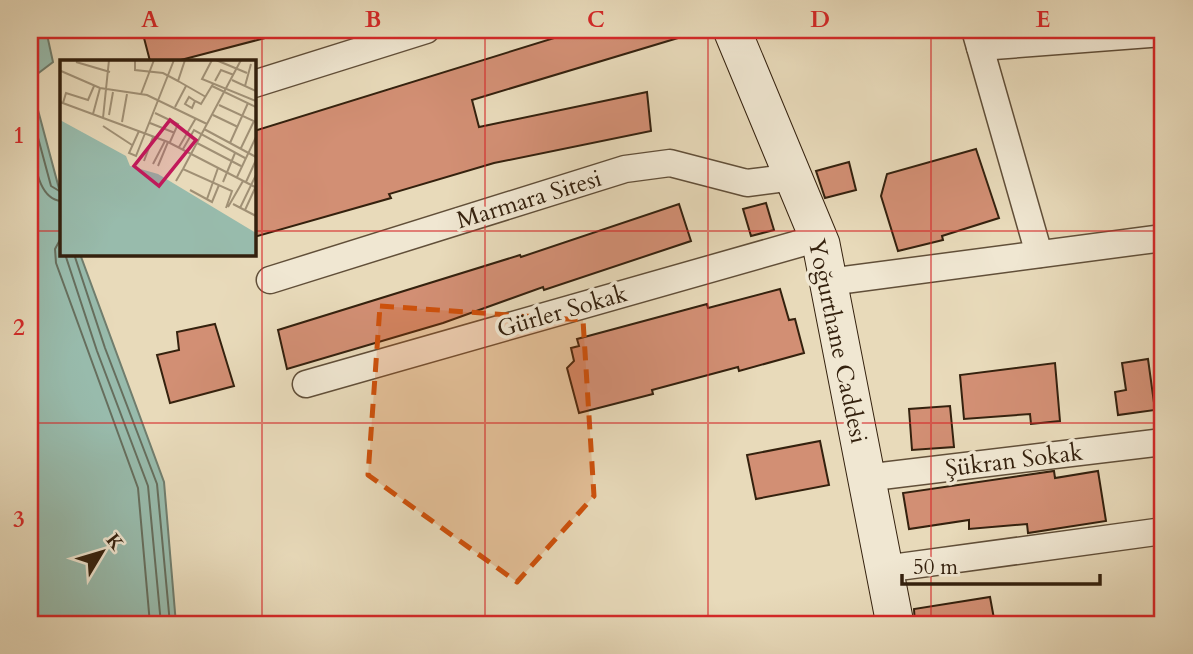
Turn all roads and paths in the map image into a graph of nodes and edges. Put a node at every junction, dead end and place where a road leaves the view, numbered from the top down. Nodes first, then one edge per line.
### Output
1 (426, 30) edge
2 (732, 30) edge
3 (1163, 33) edge
4 (978, 38) edge
5 (256, 83) edge
6 (793, 177) junction
7 (1163, 238) edge
8 (820, 241) junction
9 (1039, 254) junction
10 (270, 280) dead end
11 (829, 282) junction
12 (306, 384) dead end
13 (1163, 442) edge
14 (866, 478) junction
15 (1163, 531) edge
16 (884, 569) junction
17 (895, 624) edge

1 - 5 street
2 - 6 main road, Yoğurthane Caddesi
3 - 4 street
4 - 9 street
6 - 8 main road, Yoğurthane Caddesi
6 - 10 street, Marmara Sitesi
7 - 9 street
8 - 11 main road, Yoğurthane Caddesi
8 - 12 street, Gürler Sokak
9 - 11 street
11 - 14 main road, Yoğurthane Caddesi
13 - 14 street, Şükran Sokak
14 - 16 main road, Yoğurthane Caddesi
15 - 16 street
16 - 17 main road, Yoğurthane Caddesi

